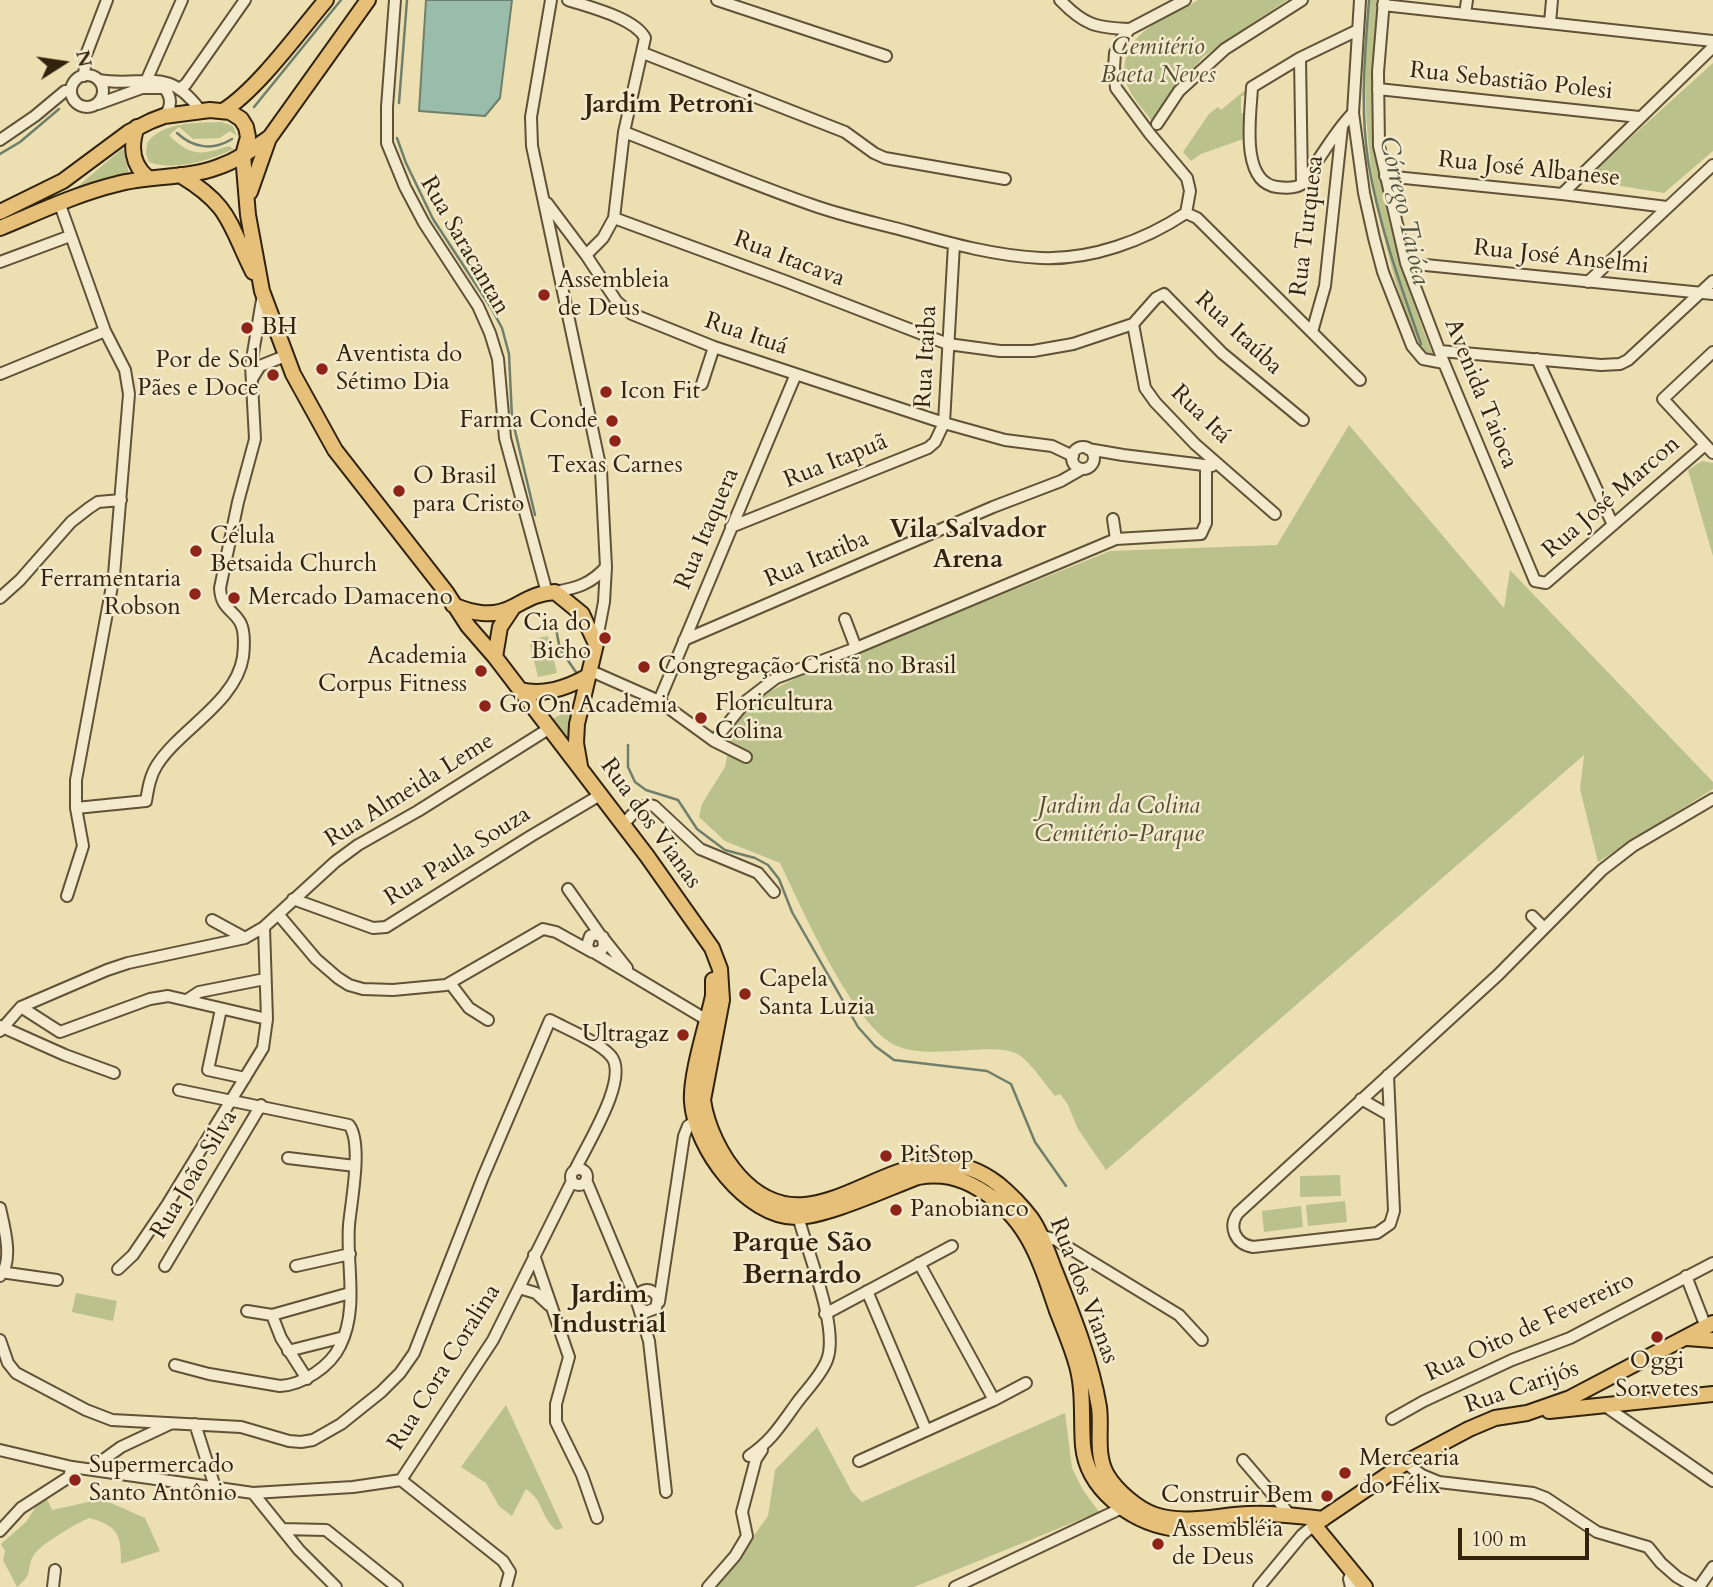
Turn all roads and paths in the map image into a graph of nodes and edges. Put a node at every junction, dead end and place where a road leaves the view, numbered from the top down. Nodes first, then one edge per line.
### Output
1 (107, 0) edge
2 (182, 0) edge
3 (245, 0) edge
4 (326, 0) edge
5 (368, 0) edge
6 (395, 0) edge
7 (551, 0) edge
8 (568, 0) edge
9 (717, 0) edge
10 (1060, 0) edge
11 (1185, 0) edge
12 (1302, 0) edge
13 (1360, 0) edge
14 (1467, 0) edge
15 (1552, 0) edge
16 (1383, 3) edge
17 (1465, 14) junction
18 (1550, 23) junction
19 (1130, 29) junction
20 (1359, 30) junction
21 (1713, 41) edge
22 (1713, 47) edge
23 (643, 53) junction
24 (886, 56) dead end
25 (1300, 58) junction
26 (83, 76) junction
27 (148, 79) junction
28 (99, 80) junction
29 (181, 88) junction
30 (1378, 89) junction
31 (71, 91) junction
32 (98, 104) junction
33 (200, 110) junction
34 (223, 111) junction
35 (1353, 113) junction
36 (164, 116) junction
37 (1639, 117) junction
38 (1157, 124) dead end
39 (1342, 124) junction
40 (137, 127) junction
41 (624, 132) junction
42 (270, 137) junction
43 (0, 141) edge
44 (243, 155) junction
45 (1713, 165) edge
46 (180, 175) junction
47 (1385, 177) junction
48 (148, 178) junction
49 (1005, 179) dead end
50 (1302, 184) junction
51 (1562, 194) junction
52 (545, 200) junction
53 (59, 202) junction
54 (247, 204) junction
55 (1667, 207) junction
56 (0, 212) edge
57 (1186, 213) junction
58 (614, 218) junction
59 (0, 228) edge
60 (70, 236) junction
61 (954, 244) junction
62 (586, 254) junction
63 (0, 262) edge
64 (1406, 263) junction
65 (1713, 281) edge
66 (1588, 282) junction
67 (263, 292) junction
68 (1700, 293) junction
69 (1713, 294) edge
70 (1133, 324) junction
71 (274, 326) junction
72 (105, 331) junction
73 (1312, 332) junction
74 (255, 335) junction
75 (948, 344) junction
76 (714, 347) junction
77 (1440, 351) junction
78 (1713, 352) edge
79 (278, 358) junction
80 (1537, 359) junction
81 (1444, 363) junction
82 (0, 374) edge
83 (796, 374) junction
84 (251, 379) junction
85 (1360, 380) dead end
86 (702, 384) dead end
87 (1303, 420) dead end
88 (944, 423) junction
89 (1195, 444) junction
90 (1709, 449) edge
91 (1080, 451) junction
92 (1123, 455) junction
93 (1182, 462) junction
94 (1206, 466) junction
95 (1222, 466) junction
96 (1086, 468) junction
97 (121, 500) junction
98 (1275, 514) dead end
99 (1113, 519) dead end
100 (1613, 525) junction
101 (731, 527) junction
102 (1116, 538) junction
103 (606, 567) junction
104 (1546, 583) joint
105 (551, 592) junction
106 (0, 598) edge
107 (452, 604) junction
108 (513, 608) junction
109 (845, 619) dead end
110 (684, 640) junction
111 (596, 644) junction
112 (856, 648) junction
113 (495, 657) junction
114 (590, 674) junction
115 (520, 690) junction
116 (659, 701) junction
117 (550, 728) junction
118 (714, 741) junction
119 (746, 757) dead end
120 (580, 767) junction
121 (600, 796) junction
122 (1713, 799) edge
123 (76, 808) junction
124 (623, 825) junction
125 (569, 889) dead end
126 (774, 892) dead end
127 (67, 896) dead end
128 (293, 899) junction
129 (278, 914) junction
130 (1532, 916) dead end
131 (212, 920) dead end
132 (264, 927) junction
133 (1544, 928) junction
134 (602, 937) junction
135 (246, 939) junction
136 (592, 951) junction
137 (631, 973) junction
138 (265, 979) junction
139 (450, 983) junction
140 (187, 1000) junction
141 (221, 1009) junction
142 (19, 1010) junction
143 (267, 1019) junction
144 (488, 1020) dead end
145 (713, 1023) junction
146 (3, 1027) edge
147 (114, 1073) dead end
148 (1388, 1075) junction
149 (244, 1080) junction
150 (179, 1090) dead end
151 (233, 1097) junction
152 (1361, 1099) junction
153 (261, 1105) junction
154 (1389, 1115) junction
155 (700, 1118) junction
156 (288, 1158) dead end
157 (355, 1166) junction
158 (573, 1176) junction
159 (0, 1208) edge
160 (797, 1212) junction
161 (1040, 1235) junction
162 (953, 1246) dead end
163 (350, 1254) junction
164 (534, 1255) junction
165 (919, 1263) junction
166 (1713, 1263) edge
167 (165, 1266) dead end
168 (296, 1266) dead end
169 (623, 1268) junction
170 (665, 1268) junction
171 (118, 1269) dead end
172 (1, 1273) edge
173 (1686, 1276) junction
174 (57, 1280) dead end
175 (519, 1288) junction
176 (648, 1290) junction
177 (867, 1291) junction
178 (350, 1293) junction
179 (638, 1305) junction
180 (657, 1305) junction
181 (552, 1308) junction
182 (247, 1311) dead end
183 (825, 1314) junction
184 (272, 1315) junction
185 (1709, 1325) edge
186 (344, 1336) junction
187 (1686, 1338) junction
188 (0, 1340) edge
189 (1202, 1340) dead end
190 (1713, 1340) edge
191 (649, 1341) junction
192 (288, 1351) junction
193 (175, 1365) dead end
194 (307, 1379) junction
195 (1609, 1380) junction
196 (1026, 1383) dead end
197 (1713, 1394) edge
198 (994, 1400) junction
199 (1611, 1406) junction
200 (1527, 1413) junction
201 (1392, 1419) dead end
202 (173, 1423) junction
203 (195, 1424) junction
204 (926, 1430) junction
205 (765, 1444) junction
206 (0, 1450) edge
207 (749, 1456) dead end
208 (1243, 1460) dead end
209 (859, 1461) dead end
210 (1405, 1463) junction
211 (72, 1466) junction
212 (92, 1468) junction
213 (401, 1480) junction
214 (1713, 1481) edge
215 (215, 1487) junction
216 (666, 1492) dead end
217 (253, 1493) junction
218 (1122, 1508) junction
219 (1143, 1516) junction
220 (1292, 1516) junction
221 (597, 1518) dead end
222 (1319, 1522) junction
223 (282, 1529) junction
224 (0, 1531) edge
225 (1713, 1567) edge
226 (55, 1570) dead end
227 (1352, 1571) junction
228 (53, 1587) edge
229 (336, 1587) edge
230 (397, 1587) edge
231 (506, 1587) edge
232 (708, 1587) edge
233 (955, 1587) edge
234 (1259, 1587) edge
235 (1351, 1587) edge
236 (1365, 1587) edge
237 (1697, 1587) edge

1 - 26 street
2 - 27 street
3 - 29 street
4 - 34 main road
5 - 42 main road
6 - 105 street, Rua Saracantan
7 - 52 street, Rua dos Vianas
8 - 23 street
9 - 24 street
10 - 19 street
11 - 19 street
12 - 38 street
13 - 20 street
14 - 17 street
15 - 18 street
16 - 17 street
16 - 30 street, Avenida Taioca
17 - 18 street
18 - 21 street
19 - 57 street
20 - 25 street
20 - 35 street
22 - 37 street
23 - 41 street
23 - 49 street
25 - 50 street
25 - 50 street
26 - 28 street
26 - 31 street
27 - 28 street
27 - 29 street
28 - 32 street
29 - 33 street
30 - 37 street, Rua Sebastião Polesi
30 - 47 street, Avenida Taioca
31 - 32 street
31 - 43 street
32 - 36 street
33 - 34 main road
33 - 36 main road
34 - 44 main road
35 - 39 street
35 - 81 street
36 - 40 main road
37 - 51 street
39 - 50 street
39 - 73 street, Rua Turquesa
40 - 48 main road
40 - 56 main road
41 - 58 street
41 - 61 street
42 - 44 main road
42 - 54 main road
44 - 46 main road
44 - 54 main road
45 - 55 street
46 - 48 main road
46 - 67 main road
47 - 51 street, Rua José Albanese
47 - 64 street, Avenida Taioca
48 - 53 main road
51 - 55 street, Rua José Albanese
52 - 62 street, Rua Ituá
52 - 103 street, Rua dos Vianas
53 - 59 main road
53 - 60 street
54 - 67 main road
55 - 66 street
57 - 61 street
57 - 73 street
58 - 62 street
58 - 75 street, Rua Itacava
60 - 63 street
60 - 72 street
61 - 75 street, Rua Itaiba
62 - 76 street, Rua Ituá
64 - 66 street, Rua José Anselmi
64 - 77 street, Avenida Taioca
65 - 68 street
66 - 68 street, Rua José Anselmi
67 - 71 main road
67 - 74 street
68 - 69 street, Rua José Anselmi
68 - 80 street
70 - 75 street, Rua Itaúba
70 - 87 street, Rua Itaúba
70 - 89 street, Rua Itá
71 - 74 street
71 - 79 main road
72 - 82 street
72 - 97 street
73 - 85 street
74 - 79 street
74 - 84 street
75 - 88 street, Rua Itaiba
76 - 83 street, Rua Ituá
76 - 86 street
77 - 80 street
77 - 81 street, Avenida Taioca
78 - 90 street
79 - 84 street
79 - 107 main road
80 - 100 street
81 - 104 street, Avenida Taioca
83 - 88 street, Rua Ituá
83 - 101 street, Rua Itaquera
84 - 123 street
88 - 91 street, Rua Itaiba
88 - 101 street, Rua Itapuã
89 - 93 street
89 - 95 street, Rua Itá
90 - 100 street, Rua José Marcon
91 - 92 street
91 - 96 street
91 - 96 street
92 - 93 street
92 - 96 street, Rua Itatiba
93 - 94 street
94 - 95 street
94 - 102 street
95 - 98 street, Rua Itá
96 - 110 street, Rua Itatiba
97 - 106 street
97 - 123 street
99 - 102 street
100 - 104 street, Rua José Marcon
101 - 110 street, Rua Itaquera
102 - 112 street
103 - 105 street
103 - 111 street, Rua dos Vianas
105 - 108 main road
105 - 111 main road
107 - 108 main road
107 - 113 main road
108 - 113 main road
109 - 112 street
110 - 116 street, Rua Itaquera
111 - 114 main road, Rua dos Vianas
112 - 118 street
113 - 115 main road
114 - 115 main road
114 - 116 street
114 - 120 main road, Rua dos Vianas
115 - 117 main road
116 - 118 street
117 - 120 main road
117 - 128 street, Rua Almeida Leme
118 - 119 street
120 - 121 main road, Rua dos Vianas
121 - 124 main road, Rua dos Vianas
121 - 128 street, Rua Paula Souza
122 - 133 street
123 - 127 street
124 - 126 street
124 - 145 main road, Rua dos Vianas
125 - 134 street
128 - 129 street, Rua Almeida Leme
129 - 132 street, Rua Almeida Leme
129 - 139 street
130 - 133 street
131 - 135 street
132 - 135 street, Rua Almeida Leme
132 - 138 street
133 - 148 street
134 - 136 street
134 - 137 street
135 - 142 street, Rua Almeida Leme
136 - 137 street
136 - 139 street
137 - 145 street
138 - 140 street
138 - 143 street
139 - 144 street
140 - 141 street
140 - 142 street
141 - 143 street
141 - 149 street
142 - 146 street
143 - 149 street
145 - 155 main road, Rua dos Vianas
146 - 147 street
148 - 152 street
148 - 154 street
149 - 151 street
150 - 151 street
151 - 153 street
151 - 171 street
152 - 154 street
152 - 154 street
153 - 157 street
153 - 167 street, Rua João Silva
155 - 160 main road, Rua dos Vianas
155 - 170 street
156 - 157 street
157 - 163 street
158 - 164 street, Rua Cora Coralina
158 - 169 street
158 - 203 street, Rua Cora Coralina
159 - 172 street
160 - 161 main road, Rua dos Vianas
160 - 183 street
160 - 218 main road, Rua dos Vianas
161 - 189 street
161 - 219 main road, Rua dos Vianas
162 - 165 street
163 - 168 street
163 - 178 street
164 - 175 street, Rua Cora Coralina
164 - 181 street
165 - 177 street
165 - 198 street
166 - 173 street, Rua Oito de Fevereiro
169 - 176 street
169 - 179 street
170 - 176 street
170 - 180 street
172 - 174 street
173 - 185 street
173 - 201 street, Rua Oito de Fevereiro
175 - 181 street
175 - 213 street, Rua Cora Coralina
176 - 179 street
176 - 180 street
177 - 183 street
177 - 204 street
178 - 184 street
178 - 186 street
179 - 180 street
179 - 191 street
180 - 191 street
181 - 221 street
182 - 184 street
183 - 205 street
184 - 192 street
185 - 187 main road, Rua Carijós
186 - 192 street
186 - 194 street
187 - 190 main road
187 - 195 main road, Rua Carijós
188 - 202 street
191 - 216 street
192 - 194 street
193 - 194 street
195 - 199 main road
195 - 200 main road, Rua Carijós
196 - 198 street
197 - 199 main road
198 - 204 street
199 - 200 main road
199 - 214 street
200 - 210 main road, Rua Carijós
202 - 203 street
202 - 212 street
203 - 215 street
204 - 209 street
205 - 207 street
205 - 232 street
206 - 211 street, Rua Cora Coralina
208 - 220 street
210 - 222 main road, Rua Carijós
210 - 237 street
211 - 212 street, Rua Cora Coralina
211 - 224 street
212 - 215 street, Rua Cora Coralina
213 - 217 street, Rua Cora Coralina
213 - 231 street
215 - 217 street, Rua Cora Coralina
217 - 223 street
218 - 219 main road, Rua dos Vianas
218 - 233 street
219 - 220 main road, Rua dos Vianas
219 - 222 main road, Rua dos Vianas
220 - 222 main road, Rua dos Vianas
222 - 227 main road
222 - 234 street
223 - 229 street
223 - 230 street
225 - 237 street
226 - 228 street
227 - 235 street
227 - 236 main road

